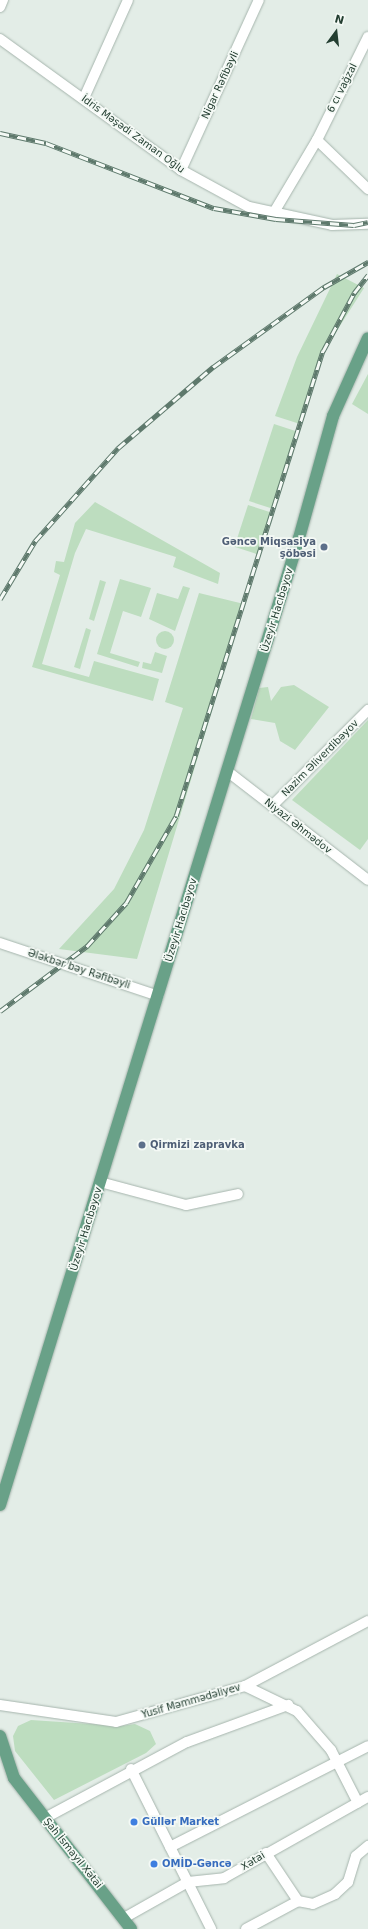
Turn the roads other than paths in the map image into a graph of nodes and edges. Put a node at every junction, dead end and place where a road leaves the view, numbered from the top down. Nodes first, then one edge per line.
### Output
1 (3, 0) edge
2 (128, 0) edge
3 (259, 0) edge
4 (0, 6) edge
5 (368, 37) edge
6 (0, 39) edge
7 (84, 98) junction
8 (317, 140) junction
9 (181, 170) junction
10 (368, 189) edge
11 (273, 214) junction
12 (368, 224) edge
13 (368, 338) edge
14 (368, 710) edge
15 (227, 771) junction
16 (272, 806) junction
17 (368, 880) edge
18 (0, 943) edge
19 (158, 996) junction
20 (100, 1182) junction
21 (238, 1194) dead end
22 (0, 1504) edge
23 (368, 1621) edge
24 (245, 1686) junction
25 (288, 1705) junction
26 (0, 1706) edge
27 (0, 1736) edge
28 (368, 1746) edge
29 (337, 1761) junction
30 (0, 1769) edge
31 (131, 1769) junction
32 (14, 1778) junction
33 (368, 1797) edge
34 (358, 1803) junction
35 (45, 1818) junction
36 (368, 1846) edge
37 (170, 1847) junction
38 (266, 1853) junction
39 (188, 1882) junction
40 (298, 1902) junction
41 (124, 1918) junction
42 (131, 1929) edge
43 (211, 1929) edge
44 (246, 1929) edge

1 - 4 street
2 - 7 street
3 - 9 street, Nigar Rəfibəyli
5 - 8 street, 6 cı vağzal
6 - 7 street, İdris Məşədi Zaman Oğlu
7 - 9 street, İdris Məşədi Zaman Oğlu
8 - 10 street
8 - 11 street, 6 cı vağzal
9 - 11 street, İdris Məşədi Zaman Oğlu
11 - 12 street, İdris Məşədi Zaman Oğlu
13 - 15 main road, Üzeyir Hacıbəyov
14 - 16 street, Nazim Əliverdibəyov
15 - 16 street, Niyazi Əhmədov
15 - 19 main road, Üzeyir Hacıbəyov
16 - 17 street, Niyazi Əhmədov
18 - 19 street, Ələkbər bəy Rəfibəyli
19 - 20 main road, Üzeyir Hacıbəyov
20 - 21 street
20 - 22 main road, Üzeyir Hacıbəyov
23 - 24 street, Yusif Məmmədəliyev
24 - 25 street
24 - 26 street, Yusif Məmmədəliyev
25 - 29 street
25 - 31 street
27 - 32 main road, Şah İsmayıl Xətai
28 - 29 street
29 - 34 street
29 - 37 street
30 - 32 main road, Şah İsmayıl Xətai
31 - 35 street
31 - 37 street
32 - 35 main road, Şah İsmayıl Xətai
33 - 34 street, Xətai
34 - 38 street, Xətai
35 - 41 main road, Şah İsmayıl Xətai
36 - 40 street
37 - 39 street
38 - 39 street, Xətai
38 - 40 street
39 - 41 street, Xətai
39 - 43 street
40 - 44 street
41 - 42 main road, Şah İsmayıl Xətai

